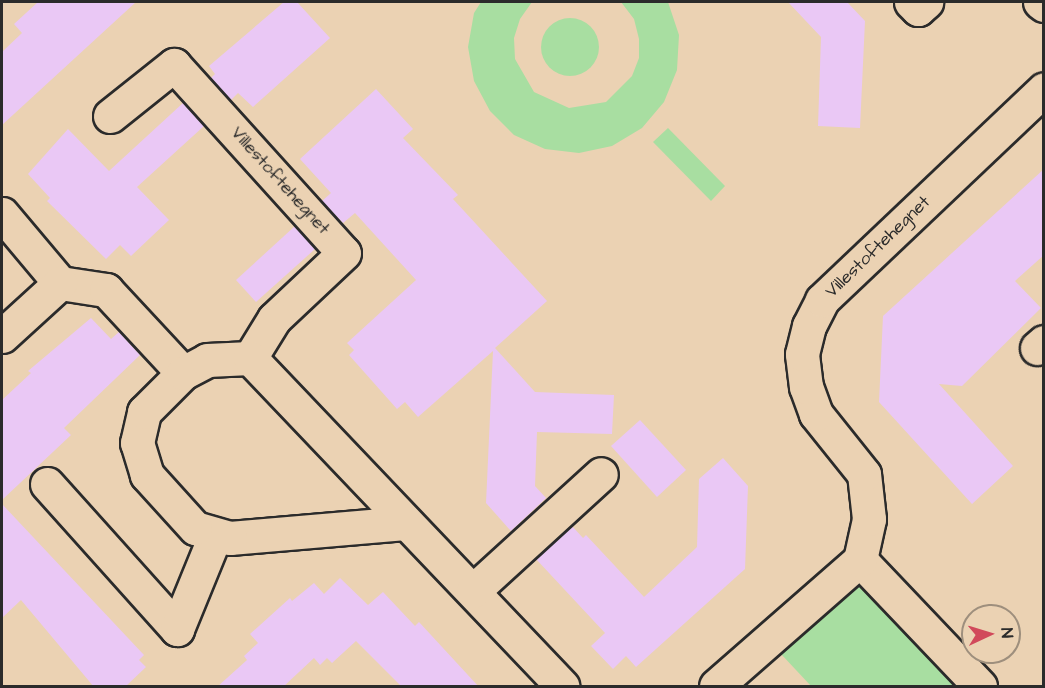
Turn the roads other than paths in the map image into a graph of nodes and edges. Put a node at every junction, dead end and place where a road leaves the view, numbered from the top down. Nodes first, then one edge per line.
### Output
1 (911, 2) edge
2 (926, 2) edge
3 (1040, 2) edge
4 (1044, 5) edge
5 (1044, 89) edge
6 (110, 116) dead end
7 (2, 214) edge
8 (60, 283) junction
9 (2, 336) edge
10 (250, 358) junction
11 (183, 373) junction
12 (601, 474) dead end
13 (47, 484) dead end
14 (405, 524) junction
15 (215, 536) junction
16 (860, 560) junction
17 (473, 591) junction
18 (562, 687) edge
19 (716, 687) edge
20 (980, 687) edge

1 - 2 street
3 - 4 street
5 - 16 street, Villestoftehegnet
6 - 10 street, Villestoftehegnet
7 - 8 street
8 - 9 street
8 - 11 street
10 - 11 street
10 - 14 street
11 - 15 street
12 - 17 street
13 - 15 street
14 - 15 street
14 - 17 street
16 - 19 street
16 - 20 street
17 - 18 street

